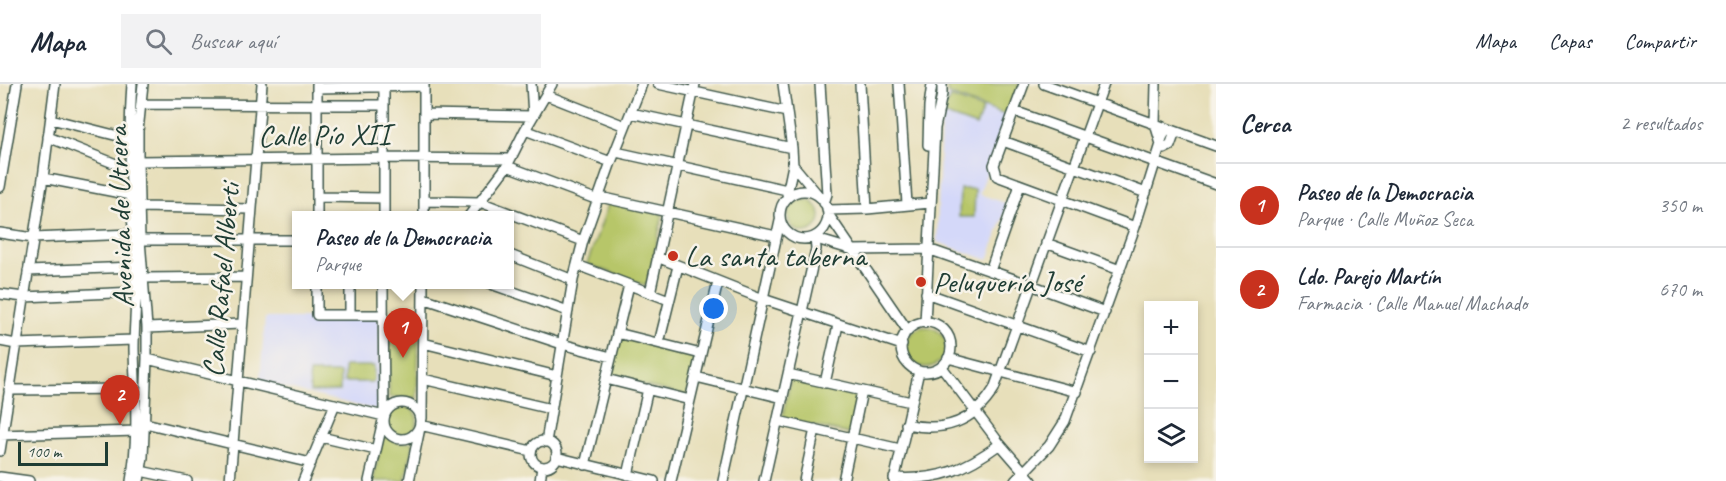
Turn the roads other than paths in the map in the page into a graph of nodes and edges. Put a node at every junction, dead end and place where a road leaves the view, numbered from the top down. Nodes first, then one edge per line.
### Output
1 (17, 84) edge
2 (55, 84) edge
3 (132, 84) edge
4 (143, 84) edge
5 (262, 84) edge
6 (531, 84) edge
7 (552, 84) edge
8 (642, 84) edge
9 (658, 84) edge
10 (783, 84) edge
11 (820, 84) edge
12 (860, 84) edge
13 (899, 84) edge
14 (932, 84) edge
15 (942, 84) edge
16 (1024, 84) edge
17 (1044, 84) edge
18 (1104, 84) edge
19 (1156, 84) edge
20 (424, 85) edge
21 (317, 86) edge
22 (384, 86) edge
23 (694, 88) edge
24 (546, 95) junction
25 (1098, 103) junction
26 (130, 104) junction
27 (142, 105) junction
28 (384, 105) junction
29 (260, 106) junction
30 (318, 106) junction
31 (1014, 111) junction
32 (787, 112) junction
33 (631, 113) junction
34 (424, 114) junction
35 (533, 116) junction
36 (51, 119) junction
37 (1155, 124) junction
38 (686, 125) junction
39 (626, 126) junction
40 (525, 130) junction
41 (1172, 130) junction
42 (1086, 136) junction
43 (48, 137) junction
44 (130, 140) junction
45 (1003, 141) junction
46 (1161, 144) junction
47 (1216, 146) edge
48 (792, 148) junction
49 (616, 152) junction
50 (384, 158) junction
51 (423, 158) junction
52 (317, 159) junction
53 (138, 160) junction
54 (255, 160) junction
55 (508, 162) junction
56 (611, 162) junction
57 (1155, 162) junction
58 (677, 165) junction
59 (793, 165) junction
60 (1074, 167) junction
61 (131, 170) junction
62 (43, 178) junction
63 (1216, 184) edge
64 (1020, 185) junction
65 (0, 187) edge
66 (787, 190) junction
67 (1146, 193) junction
68 (131, 195) junction
69 (317, 197) junction
70 (384, 198) junction
71 (599, 198) junction
72 (786, 200) junction
73 (930, 200) junction
74 (1062, 200) junction
75 (424, 201) junction
76 (480, 202) junction
77 (907, 204) junction
78 (824, 206) junction
79 (139, 207) junction
80 (251, 208) junction
81 (867, 209) junction
82 (317, 211) edge
83 (384, 211) edge
84 (424, 211) edge
85 (473, 211) edge
86 (504, 211) edge
87 (667, 211) junction
88 (514, 215) edge
89 (780, 221) junction
90 (1135, 227) junction
91 (0, 233) edge
92 (776, 236) junction
93 (816, 236) junction
94 (136, 237) junction
95 (33, 238) junction
96 (249, 240) junction
97 (292, 240) edge
98 (583, 241) junction
99 (1046, 243) junction
100 (853, 249) junction
101 (928, 249) junction
102 (514, 257) edge
103 (657, 257) junction
104 (577, 265) junction
105 (678, 266) junction
106 (134, 267) junction
107 (1120, 270) junction
108 (28, 271) junction
109 (990, 271) junction
110 (245, 277) junction
111 (143, 278) junction
112 (573, 279) junction
113 (718, 282) junction
114 (629, 285) junction
115 (1031, 285) junction
116 (317, 289) edge
117 (350, 289) edge
118 (383, 289) edge
119 (423, 289) edge
120 (503, 289) edge
121 (136, 292) junction
122 (650, 293) junction
123 (926, 293) junction
124 (0, 294) edge
125 (24, 297) junction
126 (423, 298) junction
127 (762, 299) junction
128 (669, 300) junction
129 (568, 310) junction
130 (1105, 312) junction
131 (801, 313) junction
132 (350, 315) junction
133 (383, 315) junction
134 (925, 323) junction
135 (242, 324) junction
136 (135, 325) junction
137 (838, 325) junction
138 (1018, 325) junction
139 (147, 327) junction
140 (908, 331) junction
141 (617, 333) junction
142 (134, 340) junction
143 (0, 341) edge
144 (423, 343) junction
145 (659, 343) junction
146 (16, 344) junction
147 (562, 345) junction
148 (902, 345) junction
149 (1091, 352) junction
150 (701, 354) junction
151 (611, 357) junction
152 (948, 358) junction
153 (147, 360) junction
154 (135, 361) junction
155 (942, 367) junction
156 (919, 371) junction
157 (1001, 372) junction
158 (788, 374) junction
159 (557, 376) junction
160 (696, 377) junction
161 (606, 379) junction
162 (423, 380) junction
163 (237, 381) junction
164 (825, 383) junction
165 (743, 388) junction
166 (136, 389) junction
167 (648, 389) junction
168 (9, 390) junction
169 (862, 391) junction
170 (1077, 392) junction
171 (783, 398) junction
172 (690, 400) junction
173 (911, 402) junction
174 (335, 404) junction
175 (551, 409) junction
176 (975, 411) junction
177 (384, 416) junction
178 (778, 421) junction
179 (145, 423) junction
180 (906, 424) junction
181 (420, 425) junction
182 (815, 429) junction
183 (137, 431) junction
184 (1, 435) edge
185 (321, 437) junction
186 (853, 438) junction
187 (546, 442) junction
188 (232, 443) junction
189 (1000, 444) junction
190 (900, 449) junction
191 (376, 450) junction
192 (0, 451) edge
193 (531, 452) junction
194 (556, 457) junction
195 (311, 463) junction
196 (585, 465) junction
197 (542, 467) junction
198 (137, 470) junction
199 (1023, 472) junction
200 (628, 475) junction
201 (0, 477) edge
202 (894, 480) edge
203 (29, 481) edge
204 (131, 481) edge
205 (139, 481) edge
206 (187, 481) edge
207 (230, 481) edge
208 (303, 481) edge
209 (369, 481) edge
210 (411, 481) edge
211 (540, 481) edge
212 (654, 481) edge
213 (671, 481) edge
214 (723, 481) edge
215 (764, 481) edge
216 (804, 481) edge
217 (843, 481) edge
218 (1015, 481) edge
219 (1032, 481) edge

1 - 65 street
2 - 36 street
3 - 26 street, Avenida de Utrera
4 - 27 street, Avenida de Utrera
5 - 29 street, Calle Rafael Alberti
6 - 35 street
7 - 24 street
8 - 33 street
9 - 23 street
10 - 32 street
11 - 78 street
12 - 81 street
13 - 77 street
14 - 73 street
15 - 73 street
16 - 31 street
17 - 25 street
18 - 25 street
19 - 37 street
20 - 22 street
20 - 34 street
21 - 22 street
21 - 30 street
22 - 28 street
23 - 32 street
23 - 38 street
24 - 35 street
24 - 39 street
25 - 37 street
25 - 42 street
26 - 27 street
26 - 44 street, Avenida de Utrera
27 - 29 street
27 - 53 street, Avenida de Utrera
28 - 30 street
28 - 50 street
29 - 30 street
29 - 54 street, Calle Rafael Alberti
30 - 52 street
31 - 42 street
31 - 45 street
32 - 48 street
33 - 38 street
33 - 39 street
34 - 35 street
34 - 51 street
35 - 40 street
36 - 43 street
36 - 44 street
37 - 41 street
37 - 46 street
38 - 48 street
38 - 58 street
39 - 49 street
40 - 55 street
40 - 56 street
41 - 46 street
41 - 47 street
42 - 57 street
42 - 60 street
43 - 61 street
43 - 62 street
44 - 61 street, Avenida de Utrera
45 - 60 street
45 - 64 street
46 - 57 street
48 - 59 street
49 - 56 street
49 - 58 street
50 - 51 street, Calle Pío XII
50 - 52 street, Calle Pío XII
50 - 70 street
51 - 55 street, Calle Pío XII
51 - 75 street
52 - 54 street, Calle Pío XII
52 - 69 street
53 - 54 street, Calle Pío XII
53 - 79 street, Avenida de Utrera
54 - 80 street, Calle Rafael Alberti
55 - 71 street, Calle Pío XII
55 - 76 street
56 - 71 street
57 - 63 street
57 - 67 street
58 - 66 street
58 - 87 street
59 - 66 street
59 - 78 street
60 - 67 street
60 - 74 street
61 - 68 street, Avenida de Utrera
62 - 68 street
62 - 95 street
64 - 74 street
64 - 109 street
66 - 72 street
67 - 90 street
68 - 94 street, Avenida de Utrera
69 - 70 street
69 - 82 street
70 - 83 street
71 - 87 street, Calle Pío XII
71 - 98 street
72 - 78 street
72 - 89 street
73 - 77 street
73 - 101 street
74 - 90 street
74 - 99 street
75 - 76 street
75 - 84 street
76 - 85 street
76 - 86 street
77 - 81 street
78 - 81 street
78 - 93 street
78 - 100 street
79 - 80 street
79 - 94 street, Avenida de Utrera
80 - 96 street, Calle Rafael Alberti
87 - 92 street, Calle Pío XII
87 - 103 street
88 - 98 street
89 - 92 street
89 - 93 street
90 - 107 street
91 - 95 street
92 - 127 street
93 - 100 street
93 - 131 street
94 - 95 street
94 - 96 street
94 - 106 street, Avenida de Utrera
94 - 111 street, Avenida de Utrera
95 - 108 street
96 - 97 street
96 - 110 street, Calle Rafael Alberti
98 - 104 street
99 - 107 street
99 - 115 street
100 - 101 street
100 - 140 street
101 - 109 street
101 - 123 street
102 - 112 street
103 - 105 street
103 - 122 street
104 - 112 street
104 - 114 street
105 - 113 street
105 - 128 street
106 - 108 street
106 - 121 street, Avenida de Utrera
107 - 130 street
108 - 125 street
109 - 115 street
110 - 111 street
110 - 135 street, Calle Rafael Alberti
111 - 139 street, Avenida de Utrera
112 - 129 street
113 - 127 street
113 - 150 street
114 - 122 street
114 - 141 street
115 - 130 street
115 - 138 street
116 - 132 street
117 - 132 street
118 - 133 street
119 - 126 street
120 - 129 street
121 - 125 street
121 - 136 street, Avenida de Utrera
122 - 128 street
123 - 134 street
123 - 138 street
124 - 125 street
125 - 146 street
126 - 144 street
126 - 147 street
127 - 131 street
127 - 165 street
128 - 145 street
129 - 147 street
130 - 149 street
131 - 137 street
131 - 158 street
132 - 133 street
133 - 177 street
134 - 140 street
134 - 152 street
135 - 139 street
135 - 163 street, Calle Rafael Alberti
136 - 139 street
136 - 142 street, Avenida de Utrera
137 - 148 street
137 - 164 street
138 - 149 street
138 - 157 street
139 - 153 street, Avenida de Utrera
140 - 148 street
141 - 145 street
141 - 151 street
142 - 146 street
142 - 154 street, Avenida de Utrera
143 - 146 street
144 - 159 street
144 - 162 street
145 - 150 street
146 - 168 street
147 - 151 street
147 - 159 street
148 - 156 street
149 - 170 street
150 - 160 street
151 - 161 street
152 - 155 street
152 - 157 street
153 - 154 street
153 - 163 street
153 - 179 street
154 - 166 street
155 - 156 street
155 - 176 street
156 - 173 street
157 - 170 street
157 - 176 street
158 - 164 street
158 - 171 street
159 - 175 street
160 - 165 street
160 - 172 street
161 - 167 street
161 - 196 street
162 - 175 street
162 - 181 street
163 - 174 street
163 - 188 street, Calle Rafael Alberti
164 - 169 street
165 - 171 street
165 - 214 street
166 - 168 street
166 - 183 street
167 - 172 street
167 - 200 street
168 - 184 street
169 - 173 street
169 - 186 street
170 - 199 street
171 - 178 street
172 - 213 street
173 - 180 street
174 - 177 street
174 - 185 street
175 - 187 street
176 - 180 street
176 - 189 street
177 - 181 street
177 - 181 street
177 - 191 street
178 - 182 street
178 - 215 street
179 - 188 street
179 - 198 street
180 - 190 street
181 - 193 street
181 - 210 street
182 - 186 street
182 - 216 street
183 - 184 street
183 - 198 street
184 - 192 street
185 - 191 street
185 - 195 street
186 - 190 street
186 - 217 street
187 - 193 street
187 - 194 street
188 - 195 street
188 - 207 street, Calle Rafael Alberti
189 - 199 street
189 - 202 street
190 - 202 street
191 - 209 street
193 - 197 street
194 - 196 street
194 - 197 street
195 - 208 street
196 - 200 street
197 - 211 street
198 - 204 street
198 - 205 street
198 - 206 street
199 - 218 street
199 - 219 street
200 - 212 street
201 - 203 street

